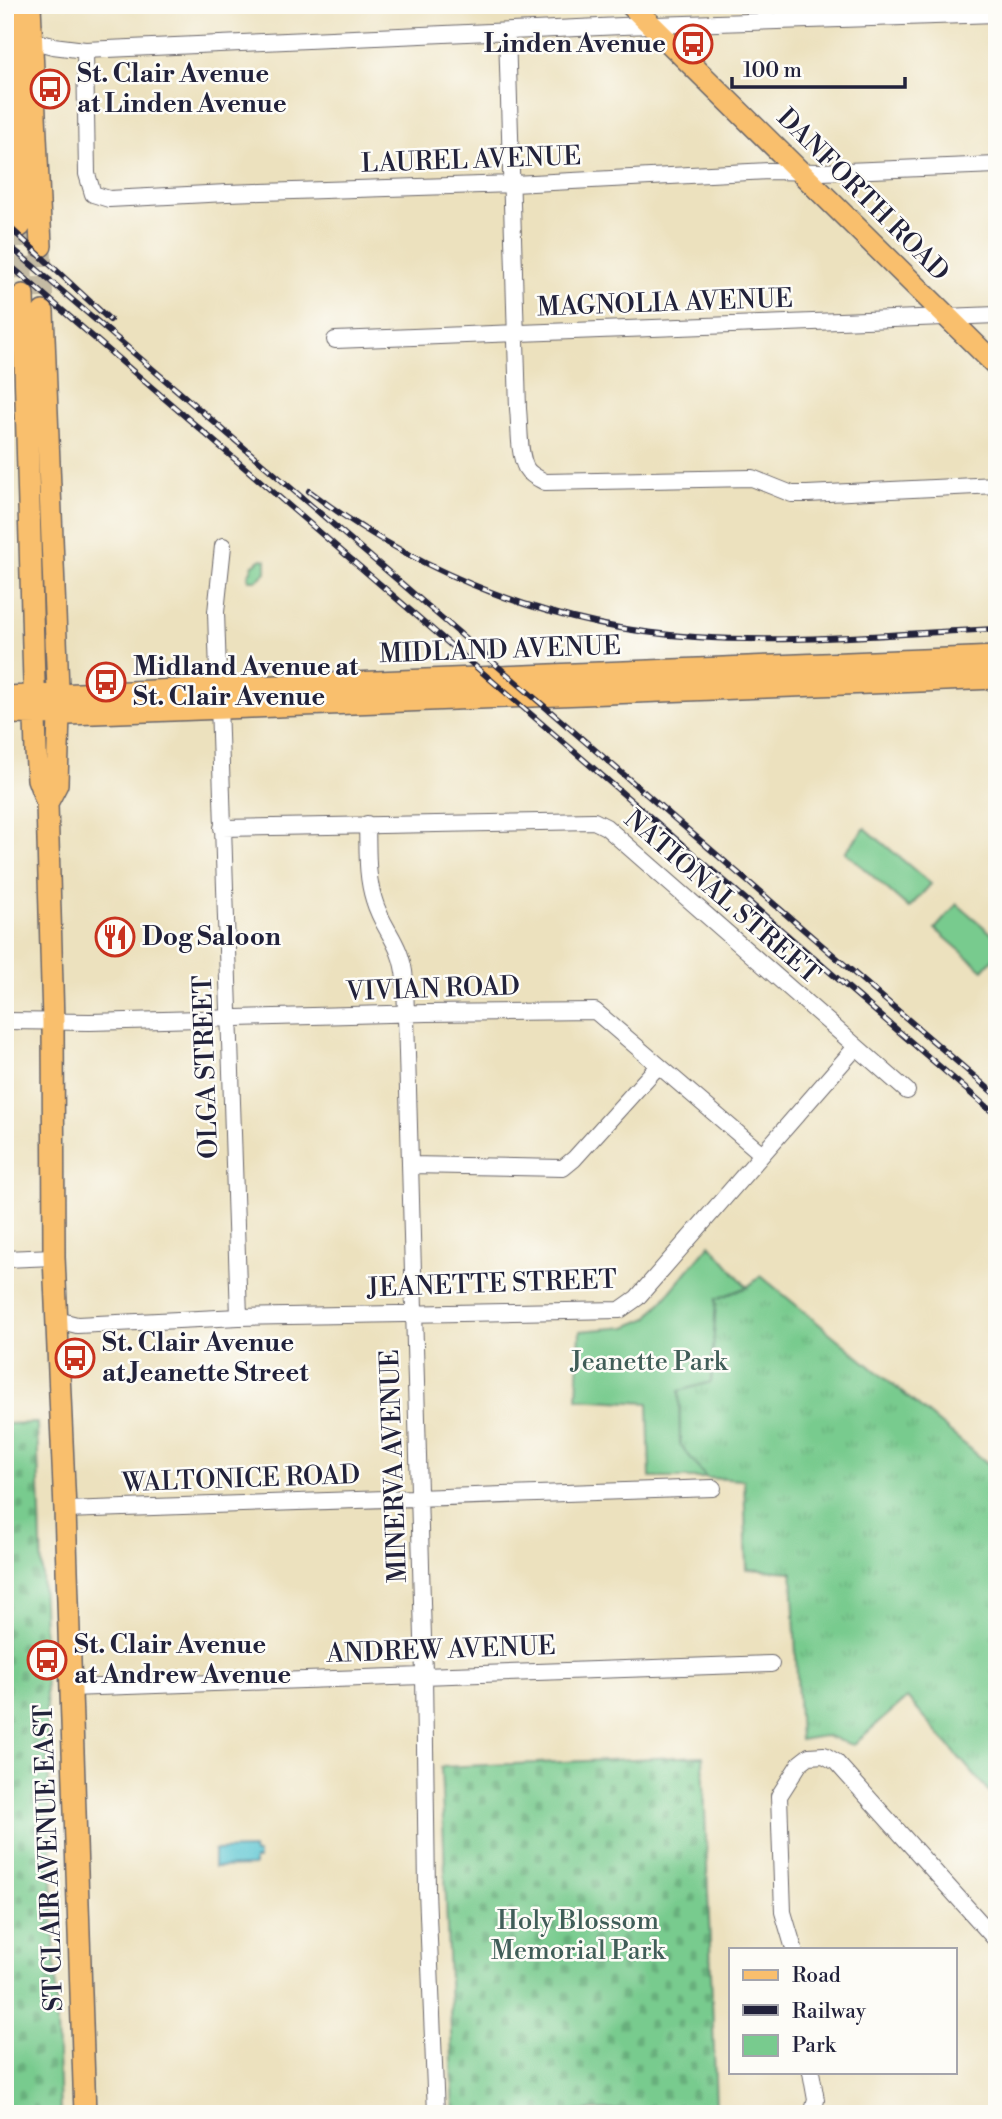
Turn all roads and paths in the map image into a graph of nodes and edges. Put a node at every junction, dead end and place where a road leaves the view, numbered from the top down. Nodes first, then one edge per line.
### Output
1 (12, 5) edge
2 (30, 5) edge
3 (631, 5) edge
4 (997, 14) edge
5 (652, 26) junction
6 (507, 32) junction
7 (22, 38) junction
8 (85, 50) junction
9 (997, 165) edge
10 (800, 172) junction
11 (513, 184) junction
12 (20, 226) tunnel mouth
13 (41, 246) tunnel mouth
14 (23, 295) tunnel mouth
15 (43, 312) tunnel mouth
16 (997, 315) edge
17 (947, 316) junction
18 (518, 334) junction
19 (335, 340) dead end
20 (997, 366) edge
21 (997, 485) edge
22 (223, 546) dead end
23 (997, 657) edge
24 (997, 678) edge
25 (5, 697) edge
26 (219, 699) junction
27 (35, 705) junction
28 (58, 705) junction
29 (5, 713) edge
30 (47, 803) junction
31 (367, 824) junction
32 (222, 828) junction
33 (406, 1014) junction
34 (229, 1018) junction
35 (5, 1021) edge
36 (53, 1022) junction
37 (856, 1047) junction
38 (658, 1066) junction
39 (907, 1091) dead end
40 (762, 1154) junction
41 (410, 1165) junction
42 (54, 1257) junction
43 (5, 1259) edge
44 (414, 1312) junction
45 (239, 1317) junction
46 (57, 1320) junction
47 (713, 1488) dead end
48 (419, 1496) junction
49 (65, 1510) junction
50 (771, 1664) dead end
51 (424, 1675) junction
52 (70, 1688) junction
53 (997, 1941) edge
54 (794, 1948) edge
55 (811, 2074) edge
56 (85, 2114) edge
57 (436, 2114) edge
58 (813, 2114) edge

1 - 7 main road
2 - 7 main road
3 - 5 main road, DANFORTH ROAD
4 - 5 street
5 - 6 street
5 - 10 main road, DANFORTH ROAD
6 - 8 street
6 - 11 street
7 - 8 street
7 - 12 main road
7 - 13 main road
8 - 11 street, LAUREL AVENUE
9 - 10 street, LAUREL AVENUE
10 - 11 street, LAUREL AVENUE
10 - 17 main road, DANFORTH ROAD
11 - 18 street
14 - 27 main road, ST CLAIR AVENUE EAST
15 - 28 main road, ST CLAIR AVENUE EAST
16 - 17 street, MAGNOLIA AVENUE
17 - 18 street, MAGNOLIA AVENUE
17 - 20 main road, DANFORTH ROAD
18 - 19 street, MAGNOLIA AVENUE
18 - 21 street
22 - 26 street, OLGA STREET
23 - 26 main road, MIDLAND AVENUE
24 - 26 main road, MIDLAND AVENUE
25 - 27 main road, MIDLAND AVENUE
26 - 28 main road, MIDLAND AVENUE
26 - 32 street, OLGA STREET
27 - 28 main road, MIDLAND AVENUE
27 - 29 main road, MIDLAND AVENUE
27 - 30 main road, ST CLAIR AVENUE EAST
28 - 30 main road, ST CLAIR AVENUE EAST
30 - 36 main road, ST CLAIR AVENUE EAST
31 - 32 street, NATIONAL STREET
31 - 33 street, MINERVA AVENUE
31 - 37 street, NATIONAL STREET
32 - 34 street, OLGA STREET
33 - 34 street, VIVIAN ROAD
33 - 38 street, VIVIAN ROAD
33 - 41 street, MINERVA AVENUE
34 - 36 street, VIVIAN ROAD
34 - 45 street, OLGA STREET
35 - 36 street, VIVIAN ROAD
36 - 42 main road, ST CLAIR AVENUE EAST
37 - 39 street, NATIONAL STREET
37 - 40 street, JEANETTE STREET
38 - 40 street, VIVIAN ROAD
38 - 41 street
40 - 44 street, JEANETTE STREET
41 - 44 street, MINERVA AVENUE
42 - 43 street
42 - 46 main road, ST CLAIR AVENUE EAST
44 - 45 street, JEANETTE STREET
44 - 48 street, MINERVA AVENUE
45 - 46 street, JEANETTE STREET
46 - 49 main road, ST CLAIR AVENUE EAST
47 - 48 street, WALTONICE ROAD
48 - 49 street, WALTONICE ROAD
48 - 51 street, MINERVA AVENUE
49 - 52 main road, ST CLAIR AVENUE EAST
50 - 51 street, ANDREW AVENUE
51 - 52 street, ANDREW AVENUE
51 - 57 street, MINERVA AVENUE
52 - 56 main road, ST CLAIR AVENUE EAST
53 - 54 street
55 - 58 street

